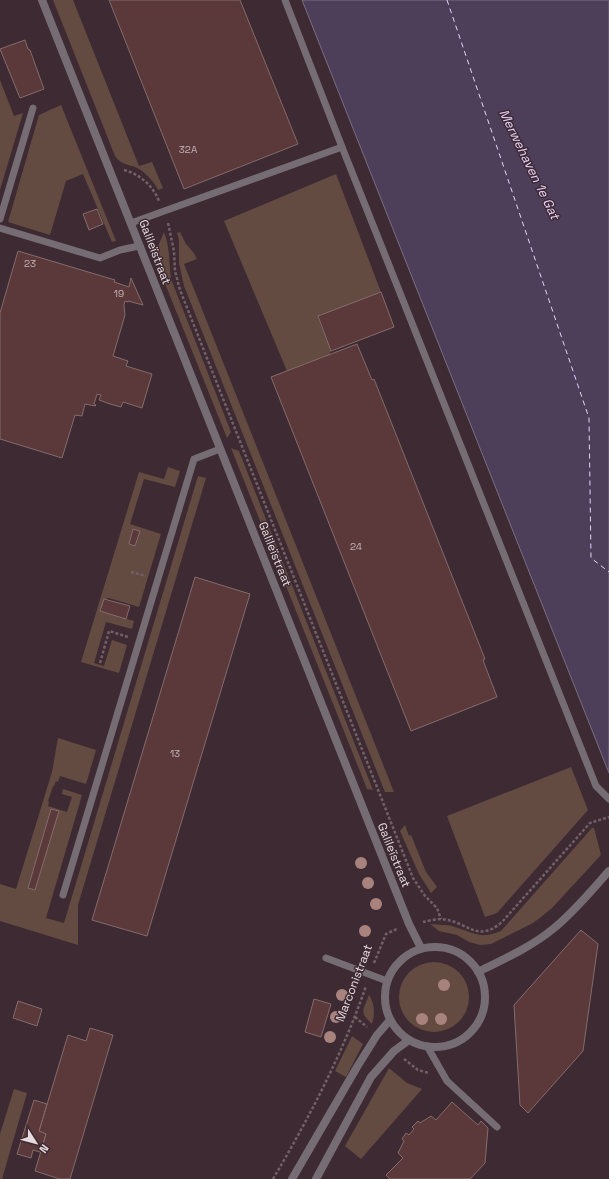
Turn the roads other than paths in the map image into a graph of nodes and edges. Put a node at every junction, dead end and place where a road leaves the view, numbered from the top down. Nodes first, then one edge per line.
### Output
1 (42, 0) edge
2 (285, 0) edge
3 (33, 108) dead end
4 (342, 147) junction
5 (0, 219) edge
6 (131, 223) junction
7 (0, 228) edge
8 (139, 246) junction
9 (220, 449) junction
10 (609, 799) edge
11 (609, 871) edge
12 (63, 895) dead end
13 (421, 948) junction
14 (326, 958) dead end
15 (478, 972) junction
16 (387, 981) junction
17 (390, 1020) junction
18 (409, 1040) junction
19 (427, 1046) junction
20 (497, 1127) dead end
21 (292, 1179) edge
22 (316, 1179) edge

1 - 6 street, Galileïstraat
2 - 4 lane
3 - 5 lane
4 - 6 lane
4 - 10 lane
6 - 8 street, Galileïstraat
7 - 8 lane
8 - 9 street, Galileïstraat
9 - 12 lane
9 - 13 street, Galileïstraat
11 - 15 street
13 - 15 street
13 - 16 street
14 - 16 lane
15 - 19 street
16 - 17 street
17 - 18 street
17 - 21 street
18 - 19 street
18 - 22 street
19 - 20 lane

